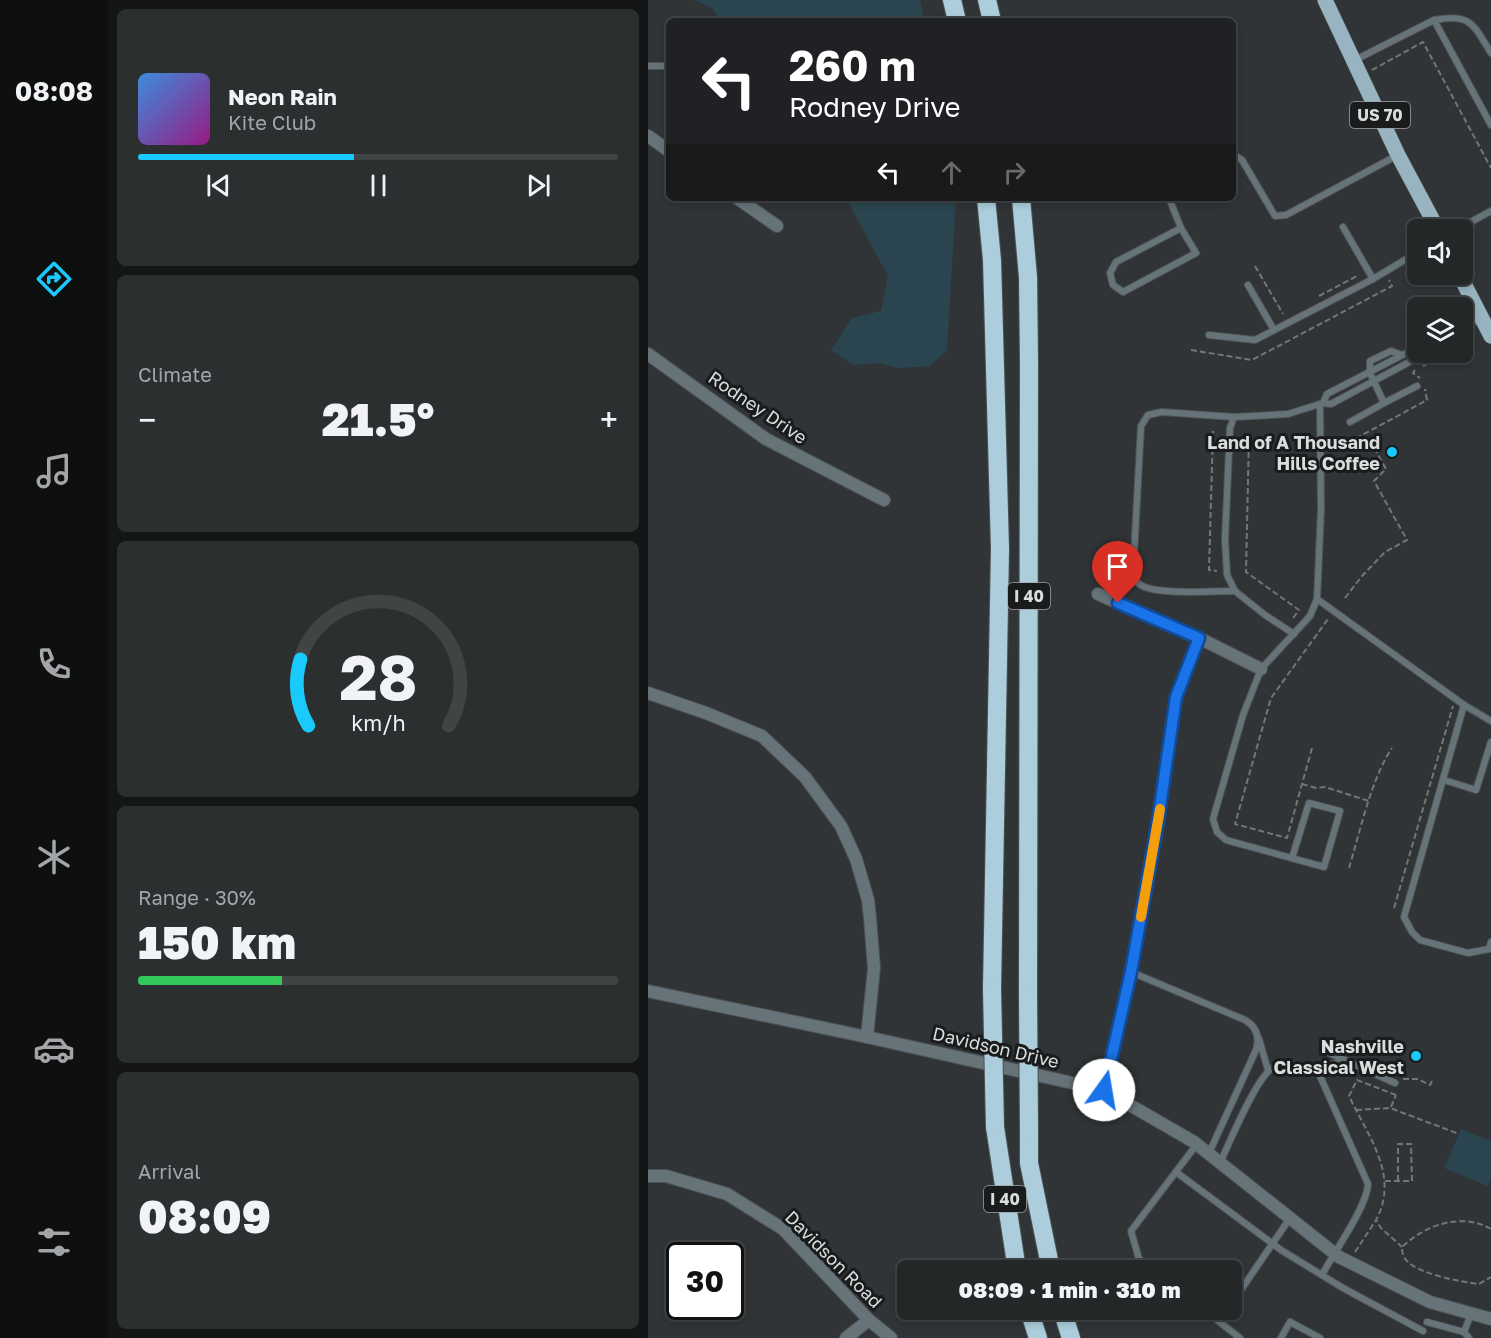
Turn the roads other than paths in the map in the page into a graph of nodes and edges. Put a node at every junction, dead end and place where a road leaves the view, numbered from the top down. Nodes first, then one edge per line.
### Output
1 (952, 0) edge
2 (987, 0) edge
3 (1325, 0) edge
4 (956, 18) edge
5 (991, 18) edge
6 (1434, 20) junction
7 (1491, 53) edge
8 (1355, 60) junction
9 (648, 66) edge
10 (666, 66) edge
11 (1491, 125) edge
12 (648, 136) edge
13 (666, 149) edge
14 (1398, 155) junction
15 (1236, 156) edge
16 (741, 201) edge
17 (986, 201) edge
18 (1021, 201) edge
19 (1170, 201) edge
20 (1491, 211) edge
21 (1432, 219) edge
22 (1473, 221) edge
23 (777, 226) dead end
24 (1343, 227) dead end
25 (1181, 228) junction
26 (1407, 258) edge
27 (1372, 279) junction
28 (1248, 285) dead end
29 (1464, 285) edge
30 (1481, 318) junction
31 (1473, 322) edge
32 (1274, 330) junction
33 (1209, 335) dead end
34 (1491, 336) edge
35 (1407, 352) edge
36 (648, 354) edge
37 (1408, 363) edge
38 (1370, 373) junction
39 (1374, 382) junction
40 (1417, 386) dead end
41 (1384, 403) junction
42 (1322, 404) junction
43 (1234, 417) junction
44 (1350, 422) dead end
45 (884, 500) dead end
46 (1235, 591) junction
47 (1098, 594) dead end
48 (1317, 598) junction
49 (1294, 634) junction
50 (1199, 638) junction
51 (1261, 669) junction
52 (648, 693) edge
53 (1464, 705) junction
54 (1491, 721) edge
55 (1491, 742) edge
56 (1444, 780) junction
57 (1292, 858) junction
58 (1491, 942) edge
59 (1131, 972) junction
60 (648, 991) edge
61 (867, 1037) junction
62 (1258, 1038) junction
63 (1325, 1051) dead end
64 (1343, 1060) junction
65 (1316, 1067) junction
66 (1268, 1070) junction
67 (1395, 1083) dead end
68 (1104, 1090) junction
69 (1197, 1144) junction
70 (1209, 1154) junction
71 (1220, 1163) junction
72 (1176, 1172) junction
73 (648, 1176) edge
74 (1290, 1218) junction
75 (1272, 1243) junction
76 (1334, 1253) junction
77 (1015, 1260) edge
78 (1049, 1260) edge
79 (1140, 1260) edge
80 (1322, 1275) junction
81 (1242, 1288) edge
82 (1472, 1313) junction
83 (1491, 1319) edge
84 (869, 1320) junction
85 (1032, 1320) edge
86 (1065, 1320) edge
87 (1219, 1321) edge
88 (1427, 1322) dead end
89 (1423, 1331) dead end
90 (1464, 1332) junction
91 (846, 1338) edge
92 (891, 1338) edge
93 (1038, 1338) edge
94 (1071, 1338) edge
95 (1240, 1338) edge
96 (1281, 1338) edge
97 (1320, 1338) edge
98 (1469, 1338) edge

1 - 4 highway
2 - 5 highway
3 - 8 main road, US 70
6 - 7 lane
6 - 8 lane
6 - 11 lane
8 - 14 main road, US 70
9 - 10 lane
12 - 13 street
14 - 15 lane
14 - 21 main road, US 70
16 - 23 street
17 - 77 highway, I 40, bridge
18 - 78 highway, I 40, bridge
19 - 25 lane
20 - 22 lane
24 - 27 lane
25 - 25 lane
26 - 27 lane
27 - 32 lane
28 - 32 lane
29 - 30 main road
30 - 31 lane
30 - 34 main road
32 - 33 lane
35 - 38 lane
36 - 45 street, Rodney Drive
37 - 39 lane
38 - 39 lane
38 - 42 lane
39 - 41 lane
39 - 42 lane
40 - 41 lane
41 - 44 lane
42 - 43 lane
42 - 48 lane
43 - 46 lane
43 - 46 lane
46 - 49 lane
47 - 50 street
48 - 49 lane
48 - 53 lane
49 - 51 lane
50 - 51 street
50 - 59 street
51 - 57 lane
52 - 61 street
53 - 54 lane
53 - 56 lane
55 - 56 lane
56 - 58 lane
57 - 57 lane
59 - 62 lane
59 - 68 street
60 - 61 street, Davidson Drive
61 - 68 street, Davidson Drive
62 - 66 lane
62 - 70 lane
63 - 64 lane
64 - 65 lane
64 - 67 lane
65 - 66 lane
65 - 76 lane
66 - 71 lane
68 - 69 street, Davidson Drive
69 - 70 street, Davidson Drive
69 - 72 lane
70 - 71 street, Davidson Drive
71 - 74 street, Davidson Drive
72 - 75 lane
72 - 79 lane
73 - 84 street, Davidson Road
74 - 75 lane
74 - 76 street, Davidson Drive
75 - 80 lane
75 - 81 lane
76 - 80 lane
76 - 82 street, Davidson Drive
80 - 89 lane
82 - 83 street, Davidson Drive
82 - 90 lane
84 - 91 street
84 - 92 street, Davidson Road
85 - 93 highway
86 - 94 highway
87 - 95 lane
88 - 90 lane
90 - 98 lane
96 - 97 lane

